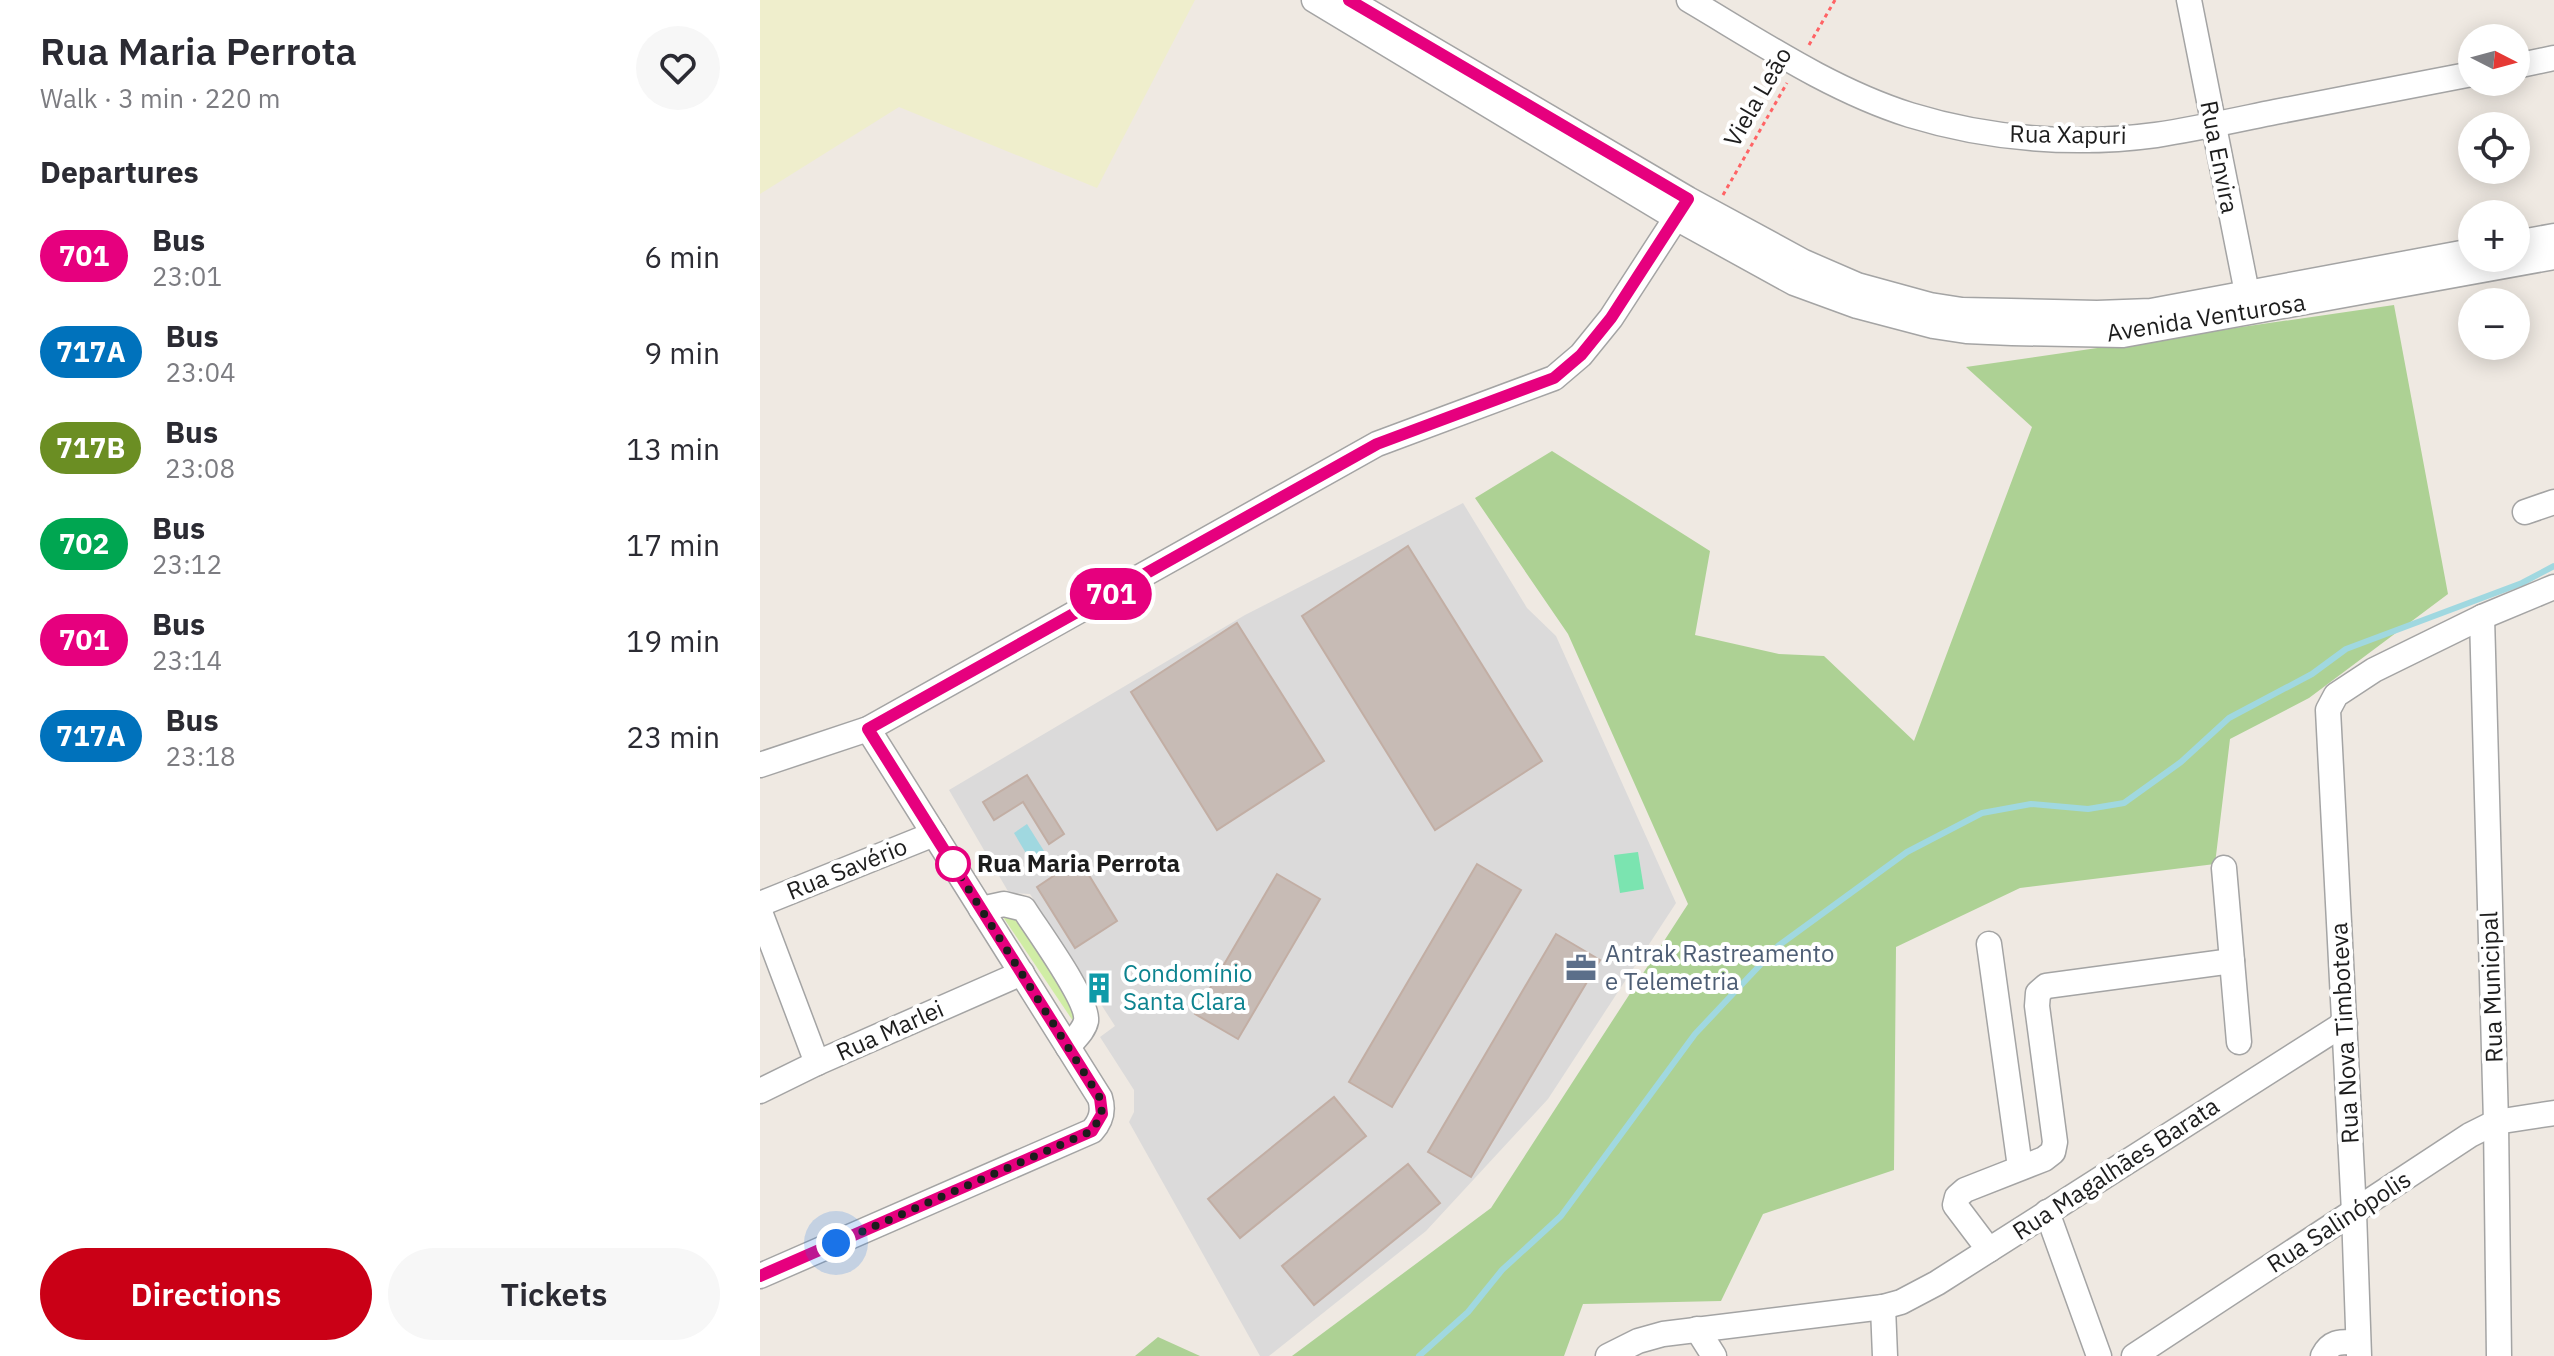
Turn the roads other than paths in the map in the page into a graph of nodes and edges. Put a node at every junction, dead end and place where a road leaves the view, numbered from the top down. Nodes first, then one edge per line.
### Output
1 (1314, 0) edge
2 (1689, 0) edge
3 (2189, 0) edge
4 (1358, 2) edge
5 (2554, 58) edge
6 (2530, 63) edge
7 (2458, 77) edge
8 (2213, 124) junction
9 (1682, 208) junction
10 (2554, 236) edge
11 (2530, 240) edge
12 (2458, 254) edge
13 (2554, 257) edge
14 (2249, 303) junction
15 (2554, 502) edge
16 (2525, 512) dead end
17 (2554, 587) edge
18 (2482, 617) junction
19 (868, 729) junction
20 (760, 765) edge
21 (934, 834) junction
22 (2224, 868) dead end
23 (760, 904) edge
24 (981, 909) junction
25 (760, 912) edge
26 (1989, 944) dead end
27 (2232, 961) junction
28 (1022, 973) junction
29 (2345, 1023) junction
30 (2239, 1042) dead end
31 (1068, 1047) junction
32 (817, 1063) junction
33 (760, 1091) edge
34 (2554, 1113) edge
35 (2496, 1122) junction
36 (2020, 1167) junction
37 (2047, 1212) junction
38 (2354, 1212) junction
39 (1989, 1250) junction
40 (760, 1276) edge
41 (1883, 1307) junction
42 (1697, 1329) junction
43 (2359, 1349) edge
44 (1608, 1356) edge
45 (1714, 1356) edge
46 (1885, 1356) edge
47 (2099, 1356) edge
48 (2134, 1356) edge
49 (2323, 1356) edge
50 (2499, 1356) edge

1 - 9 street, Avenida Venturosa
2 - 8 street, Rua Xapuri
3 - 8 street, Rua Envira
4 - 9 street, Avenida Venturosa
5 - 6 street
7 - 8 street, Rua Xapuri
8 - 14 street, Rua Envira
9 - 14 street, Avenida Venturosa
9 - 14 street, Avenida Venturosa
9 - 19 street
10 - 11 street
12 - 14 street, Avenida Venturosa
13 - 14 street, Avenida Venturosa
15 - 16 street
17 - 18 street
18 - 29 street, Rua Nova Timboteva
18 - 35 street, Rua Municipal
19 - 20 street
19 - 21 street
21 - 23 street, Rua Savério
21 - 24 street
22 - 27 street
24 - 28 street
24 - 31 street
25 - 32 street
26 - 36 street
27 - 30 street
27 - 36 street
28 - 31 street
28 - 32 street, Rua Marlei
29 - 37 street, Rua Magalhães Barata
29 - 38 street, Rua Nova Timboteva
31 - 40 street
32 - 33 street, Rua Marlei
34 - 35 street, Rua Salinópolis
35 - 38 street, Rua Salinópolis
35 - 50 street, Rua Municipal
36 - 39 street
37 - 39 street, Rua Magalhães Barata
37 - 47 street
38 - 43 street, Rua Nova Timboteva
38 - 48 street, Rua Salinópolis
39 - 41 street, Rua Magalhães Barata
41 - 42 street, Rua Magalhães Barata
41 - 46 street
42 - 44 street, Rua Magalhães Barata
42 - 45 street
43 - 49 street

